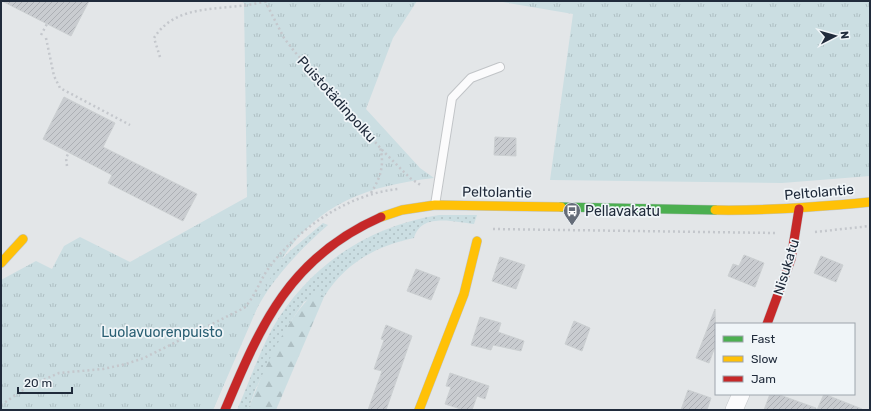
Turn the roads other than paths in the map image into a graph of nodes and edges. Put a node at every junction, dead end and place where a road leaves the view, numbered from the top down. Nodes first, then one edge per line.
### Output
1 (500, 67) dead end
2 (870, 202) edge
3 (436, 205) junction
4 (799, 209) junction
5 (23, 239) dead end
6 (477, 241) dead end
7 (1, 263) edge
8 (767, 323) edge
9 (740, 395) edge
10 (225, 410) edge
11 (419, 410) edge
12 (734, 410) edge

1 - 3 lane
2 - 4 street, Peltolantie
3 - 4 street, Peltolantie
3 - 10 street, Peltolantie
4 - 8 street, Nisukatu
5 - 7 street
6 - 11 street
9 - 12 street

